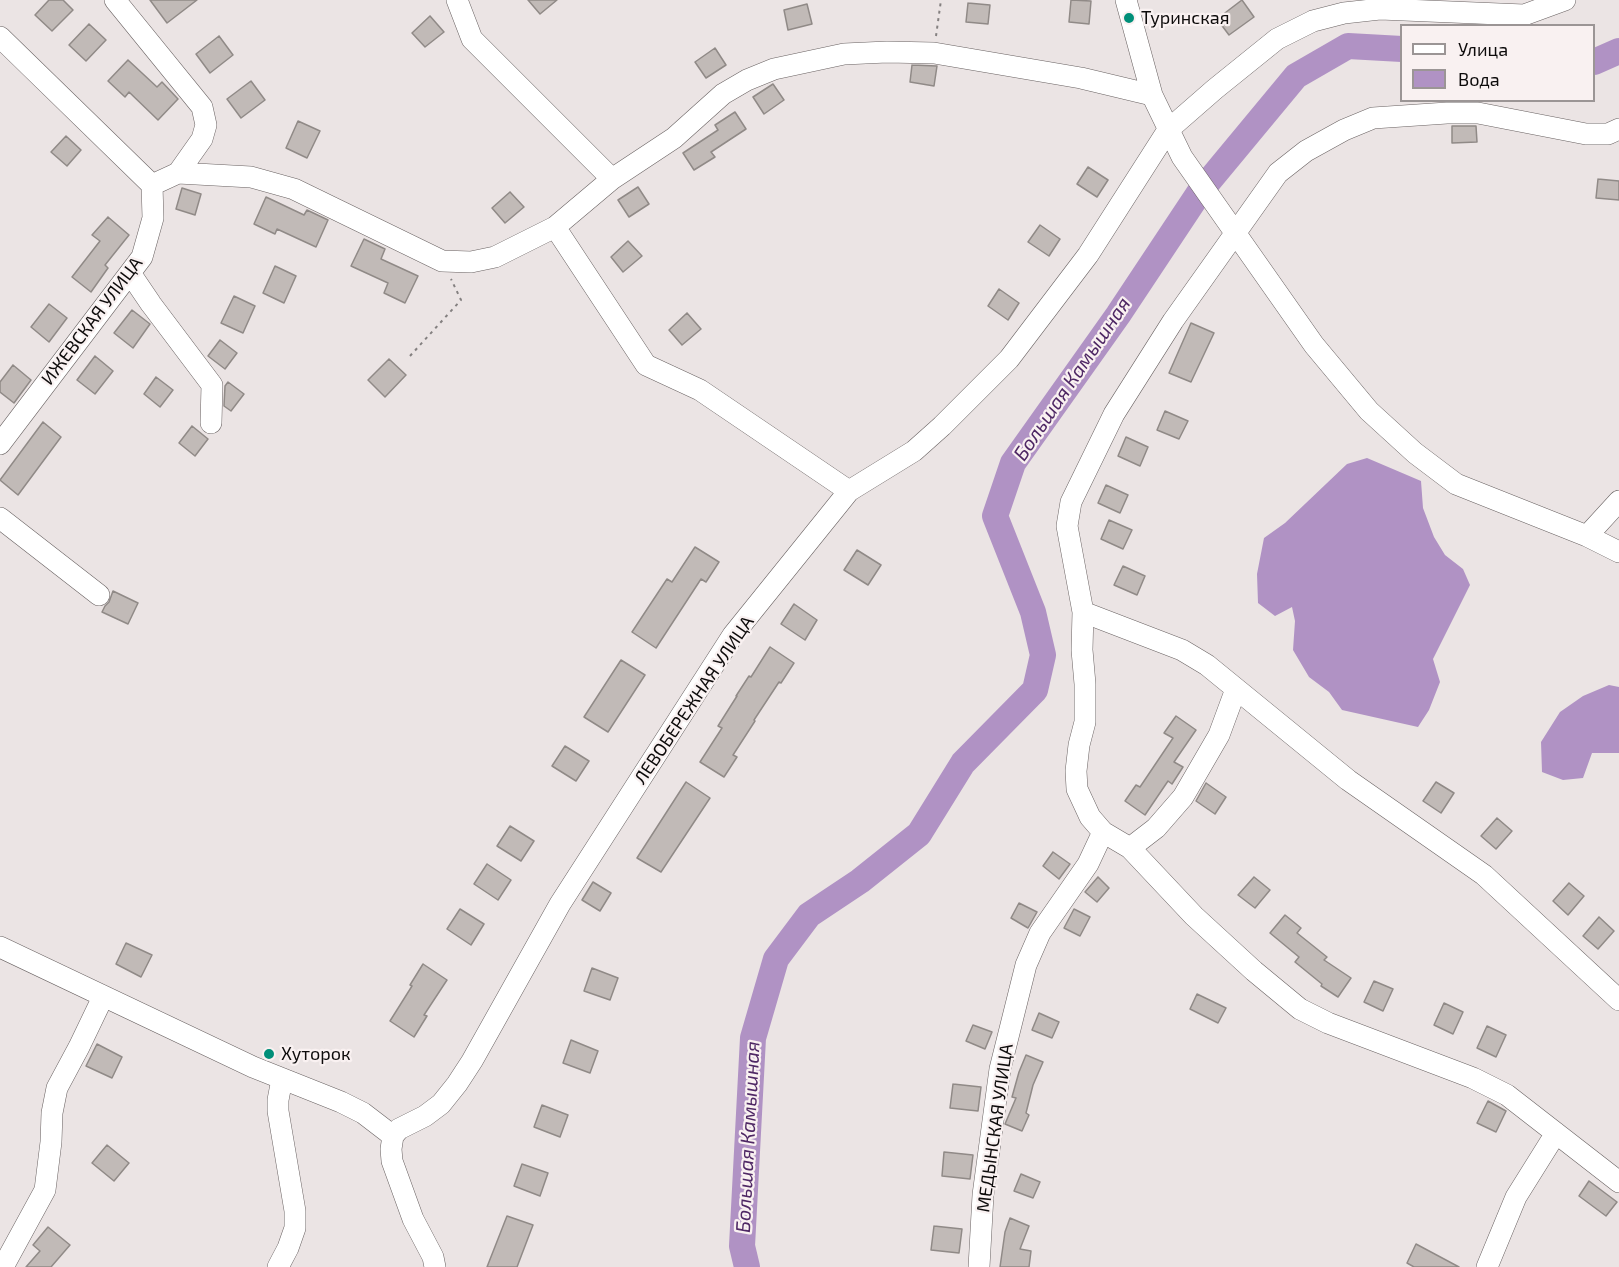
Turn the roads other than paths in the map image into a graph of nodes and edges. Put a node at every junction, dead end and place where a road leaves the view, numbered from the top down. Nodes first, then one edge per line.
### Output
1 (115, 0) edge
2 (457, 0) edge
3 (1126, 0) edge
4 (1565, 0) edge
5 (0, 37) edge
6 (1152, 95) junction
7 (1619, 129) edge
8 (1168, 130) junction
9 (177, 173) junction
10 (612, 179) junction
11 (152, 185) junction
12 (555, 227) junction
13 (1235, 233) junction
14 (130, 273) junction
15 (211, 423) dead end
16 (0, 444) edge
17 (849, 491) junction
18 (1619, 501) edge
19 (0, 518) edge
20 (1587, 536) junction
21 (1619, 552) edge
22 (99, 595) dead end
23 (1083, 612) junction
24 (1236, 689) junction
25 (1103, 832) junction
26 (1130, 848) junction
27 (0, 947) edge
28 (103, 997) junction
29 (1619, 1000) edge
30 (282, 1079) junction
31 (1556, 1133) junction
32 (393, 1136) junction
33 (1619, 1182) edge
34 (3, 1267) edge
35 (278, 1267) edge
36 (435, 1267) edge
37 (978, 1267) edge
38 (1487, 1267) edge

1 - 9 street
2 - 10 street
3 - 6 street
4 - 8 street, ЛЕВОБЕРЕЖНАЯ УЛИЦА
5 - 11 street
6 - 8 street
6 - 10 street
7 - 13 street
8 - 13 street
8 - 17 street, ЛЕВОБЕРЕЖНАЯ УЛИЦА
9 - 11 street
9 - 12 street
10 - 12 street
11 - 14 street, ИЖЕВСКАЯ УЛИЦА
12 - 17 street
13 - 20 street
13 - 23 street
14 - 15 street
14 - 16 street, ИЖЕВСКАЯ УЛИЦА
17 - 32 street, ЛЕВОБЕРЕЖНАЯ УЛИЦА
18 - 20 street
19 - 22 street
20 - 21 street
23 - 24 street
23 - 25 street
24 - 26 street
24 - 29 street
25 - 26 street
25 - 37 street, МЕДЫНСКАЯ УЛИЦА
26 - 31 street
27 - 28 street
28 - 30 street
28 - 34 street
30 - 32 street
30 - 35 street
31 - 33 street
31 - 38 street
32 - 36 street

